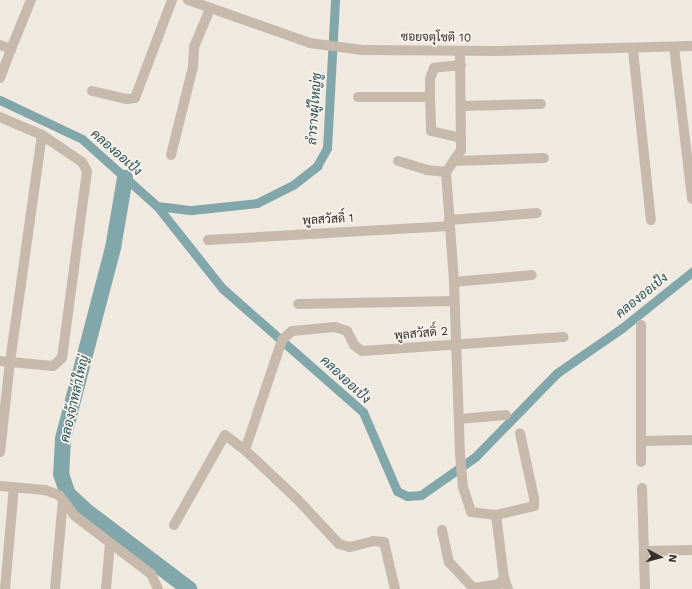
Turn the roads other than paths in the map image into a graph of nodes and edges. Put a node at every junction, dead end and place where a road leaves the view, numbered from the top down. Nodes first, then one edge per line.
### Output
1 (31, 0) edge
2 (172, 0) edge
3 (188, 0) edge
4 (210, 9) junction
5 (0, 45) edge
6 (692, 46) edge
7 (674, 47) junction
8 (11, 49) junction
9 (633, 50) junction
10 (460, 51) junction
11 (461, 65) junction
12 (0, 78) edge
13 (92, 91) dead end
14 (358, 97) dead end
15 (430, 97) junction
16 (541, 104) dead end
17 (462, 106) junction
18 (0, 117) edge
19 (42, 135) junction
20 (461, 138) junction
21 (171, 155) dead end
22 (544, 158) dead end
23 (398, 160) dead end
24 (454, 161) junction
25 (446, 172) junction
26 (692, 199) edge
27 (537, 213) dead end
28 (651, 220) dead end
29 (449, 223) junction
30 (208, 240) dead end
31 (532, 275) dead end
32 (454, 282) junction
33 (454, 301) junction
34 (298, 304) dead end
35 (640, 325) dead end
36 (564, 338) dead end
37 (456, 344) junction
38 (5, 362) edge
39 (506, 415) dead end
40 (459, 419) junction
41 (520, 433) dead end
42 (692, 440) edge
43 (641, 441) junction
44 (245, 450) junction
45 (0, 452) edge
46 (642, 462) dead end
47 (0, 486) edge
48 (14, 487) junction
49 (642, 488) dead end
50 (63, 500) junction
51 (496, 515) junction
52 (174, 525) dead end
53 (442, 530) dead end
54 (110, 543) junction
55 (692, 550) edge
56 (645, 551) junction
57 (504, 578) junction
58 (474, 588) edge
59 (5, 589) edge
60 (55, 589) edge
61 (106, 589) edge
62 (158, 589) edge
63 (395, 589) edge
64 (508, 589) edge
65 (645, 589) edge

1 - 8 street
2 - 13 street
3 - 4 street, ซอยจตุโชติ 10
4 - 10 street, ซอยจตุโชติ 10
4 - 21 street
5 - 8 street
6 - 7 street, ซอยจตุโชติ 10
7 - 9 street, ซอยจตุโชติ 10
7 - 26 street
8 - 12 street
9 - 10 street, ซอยจตุโชติ 10
9 - 28 street
10 - 11 street
11 - 15 street
11 - 17 street
14 - 15 street
15 - 20 street
16 - 17 street
17 - 20 street
18 - 19 street
19 - 38 street
19 - 38 street
20 - 24 street
22 - 24 street
23 - 25 street
24 - 25 street
25 - 29 street
27 - 29 street, พูลสวัสดิ์ 1
29 - 30 street, พูลสวัสดิ์ 1
29 - 32 street
31 - 32 street
32 - 33 street
33 - 34 street
33 - 37 street
35 - 43 street
36 - 37 street, พูลสวัสดิ์ 2
37 - 40 street
37 - 44 street, พูลสวัสดิ์ 2
38 - 45 street
39 - 40 street
40 - 51 street
41 - 51 street
42 - 43 street
43 - 46 street
44 - 52 street
44 - 63 street
47 - 48 street
48 - 50 street
48 - 59 street
49 - 56 street
50 - 54 street
50 - 60 street
51 - 57 street
53 - 58 street
54 - 61 street
54 - 62 street
55 - 56 street
56 - 65 street
57 - 58 street
57 - 64 street

